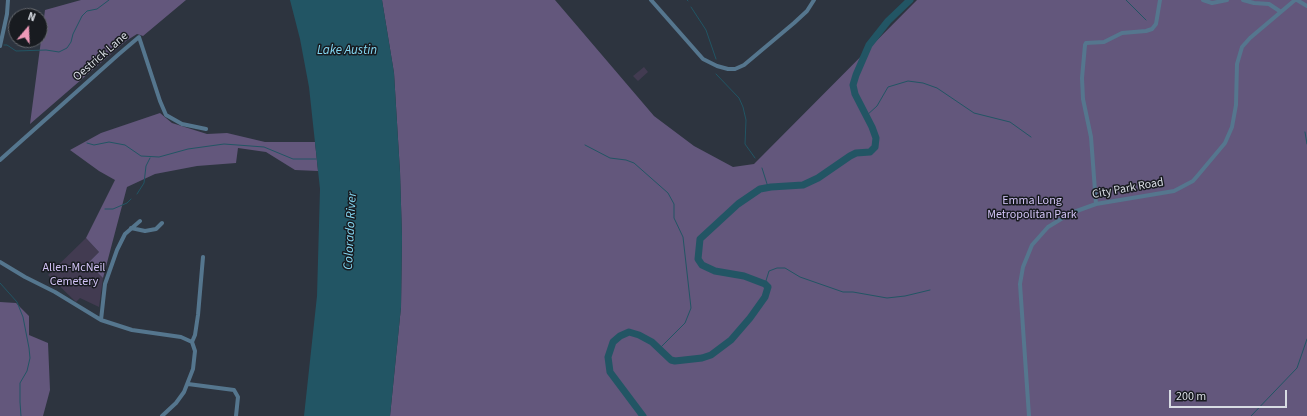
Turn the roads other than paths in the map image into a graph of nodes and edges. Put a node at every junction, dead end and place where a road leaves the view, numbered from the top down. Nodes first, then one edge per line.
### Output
1 (8, 0) edge
2 (651, 0) edge
3 (814, 0) edge
4 (1160, 0) edge
5 (1203, 0) edge
6 (1228, 0) edge
7 (1243, 0) edge
8 (1296, 0) edge
9 (1307, 6) edge
10 (1281, 12) junction
11 (0, 46) edge
12 (206, 129) dead end
13 (0, 160) edge
14 (1096, 204) junction
15 (140, 221) dead end
16 (162, 222) dead end
17 (132, 228) junction
18 (203, 257) dead end
19 (0, 262) edge
20 (101, 320) junction
21 (192, 342) junction
22 (188, 384) junction
23 (162, 416) edge
24 (236, 416) edge
25 (1029, 416) edge

1 - 11 street
2 - 3 street
4 - 14 street
5 - 6 street
7 - 10 street
8 - 9 street
8 - 10 street, City Park Road
10 - 14 street, City Park Road
12 - 13 street, Oestrick Lane
14 - 25 street, City Park Road
15 - 17 street
16 - 17 street
17 - 20 street
18 - 21 street
19 - 20 street
20 - 21 street
21 - 22 street
22 - 23 street
22 - 24 street

